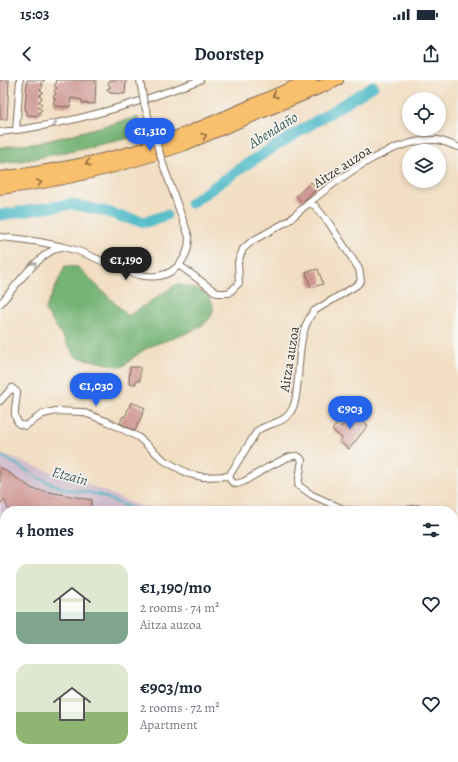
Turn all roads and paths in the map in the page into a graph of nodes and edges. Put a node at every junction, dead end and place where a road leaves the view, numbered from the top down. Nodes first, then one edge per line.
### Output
1 (20, 80) edge
2 (140, 80) edge
3 (200, 80) edge
4 (311, 80) edge
5 (338, 80) edge
6 (16, 130) junction
7 (0, 132) edge
8 (458, 147) edge
9 (0, 178) edge
10 (0, 188) edge
11 (308, 203) junction
12 (0, 237) edge
13 (62, 247) junction
14 (179, 266) junction
15 (0, 304) edge
16 (0, 401) edge
17 (229, 476) junction
18 (337, 506) edge

1 - 6 street
2 - 14 street, bridge
6 -> 3 street
4 -> 9 highway
10 -> 5 highway
6 - 7 street
8 - 11 street, Aitze auzoa
11 - 14 street
11 - 17 street, Aitza auzoa
12 - 13 street
13 - 14 street
15 -> 13 street
16 - 17 street
17 - 18 street

